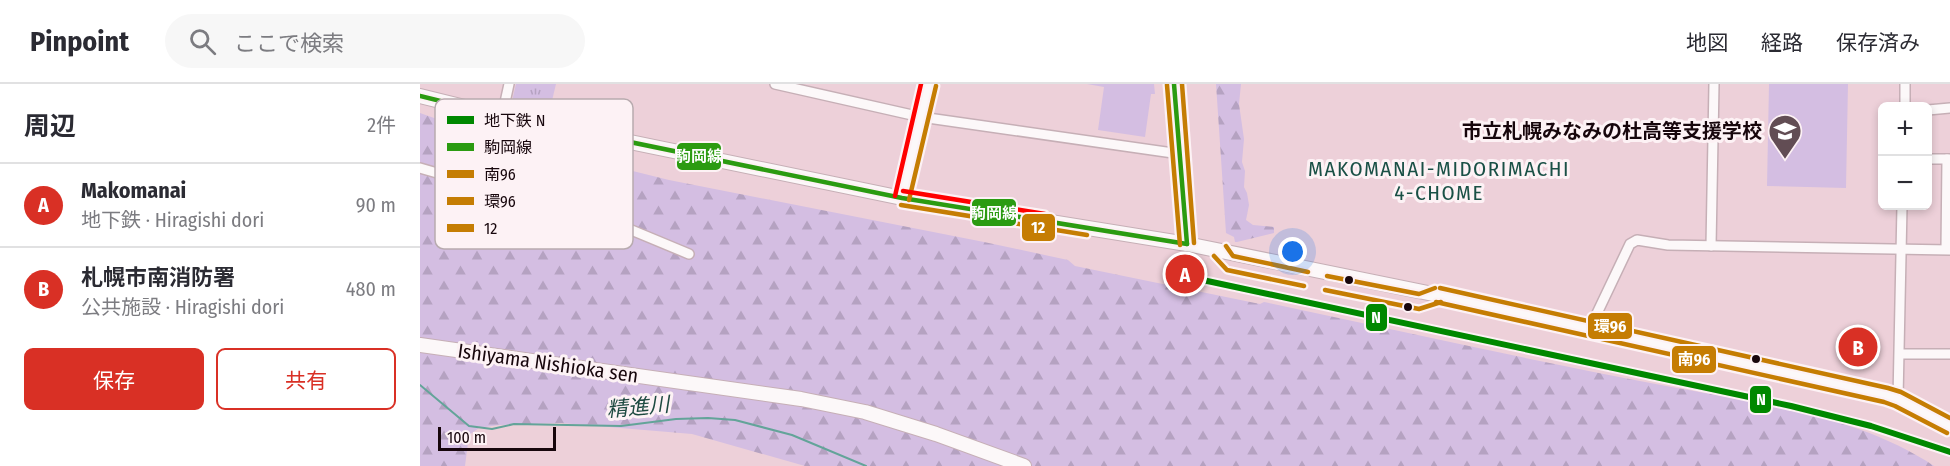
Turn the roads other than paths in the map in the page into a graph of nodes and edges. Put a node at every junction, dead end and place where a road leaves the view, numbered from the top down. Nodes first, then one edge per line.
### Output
1 (509, 84) edge
2 (775, 84) edge
3 (929, 84) edge
4 (1174, 84) edge
5 (1714, 84) edge
6 (1905, 84) edge
7 (420, 96) edge
8 (506, 99) edge
9 (435, 100) edge
10 (1905, 102) edge
11 (1950, 108) edge
12 (1932, 110) edge
13 (921, 117) junction
14 (633, 143) edge
15 (1180, 154) junction
16 (1932, 159) edge
17 (1949, 159) edge
18 (420, 168) edge
19 (435, 172) edge
20 (902, 198) junction
21 (1948, 203) edge
22 (1902, 210) edge
23 (633, 231) edge
24 (1187, 244) junction
25 (1711, 246) junction
26 (1901, 249) junction
27 (1948, 249) edge
28 (689, 254) dead end
29 (1590, 328) junction
30 (420, 345) edge
31 (1899, 354) junction
32 (1950, 354) edge
33 (1898, 399) junction
34 (1950, 426) edge
35 (1023, 466) edge

1 - 8 street
2 - 13 street
3 - 13 street
4 - 15 street
5 - 25 street
6 - 10 street
7 - 9 street
11 - 12 street
13 - 15 street
13 - 20 street
14 - 20 street
15 - 24 street
16 - 17 street
17 - 21 street
18 - 19 street
20 - 24 street
21 - 27 street
22 - 26 street
23 - 28 street
24 - 29 street
25 - 26 street
25 - 29 street
26 - 27 street
26 - 31 street
29 - 33 street
30 - 35 street, Ishiyama Nishioka sen
31 - 32 street
31 - 33 street
33 - 34 street

